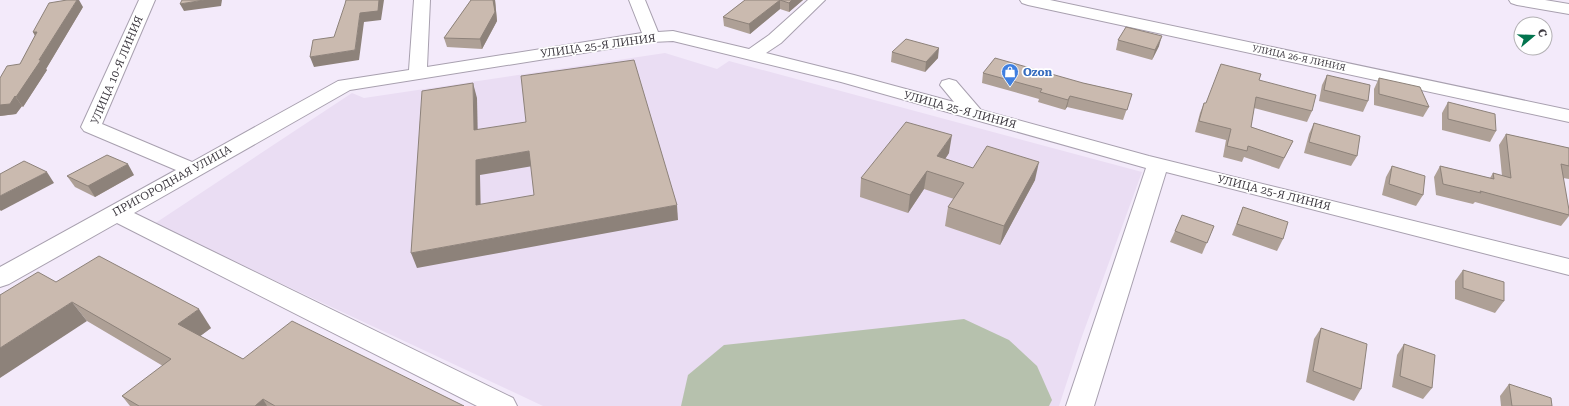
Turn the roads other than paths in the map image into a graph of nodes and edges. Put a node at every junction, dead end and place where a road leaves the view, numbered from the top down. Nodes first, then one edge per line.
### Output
1 (147, 0) edge
2 (422, 0) edge
3 (637, 0) edge
4 (817, 0) edge
5 (1028, 0) edge
6 (1517, 0) edge
7 (1569, 9) edge
8 (652, 37) junction
9 (751, 55) junction
10 (418, 74) junction
11 (345, 85) joint
12 (949, 85) dead end
13 (974, 114) junction
14 (1569, 116) edge
15 (1158, 164) junction
16 (192, 170) junction
17 (116, 213) junction
18 (1569, 267) edge
19 (0, 278) edge
20 (503, 406) edge
21 (1080, 406) edge

1 - 16 street, УЛИЦА 10-Я ЛИНИЯ
2 - 10 street
3 - 8 street
4 - 9 street
5 - 14 street, УЛИЦА 26-Я ЛИНИЯ
6 - 7 street
8 - 9 street, УЛИЦА 25-Я ЛИНИЯ
8 - 10 street, УЛИЦА 25-Я ЛИНИЯ
9 - 13 street, УЛИЦА 25-Я ЛИНИЯ
10 - 11 street, УЛИЦА 25-Я ЛИНИЯ
11 - 16 street, ПРИГОРОДНАЯ УЛИЦА
12 - 13 street
13 - 15 street, УЛИЦА 25-Я ЛИНИЯ
15 - 18 street, УЛИЦА 25-Я ЛИНИЯ
15 - 21 street
16 - 17 street, ПРИГОРОДНАЯ УЛИЦА
17 - 19 street, ПРИГОРОДНАЯ УЛИЦА
17 - 20 street

